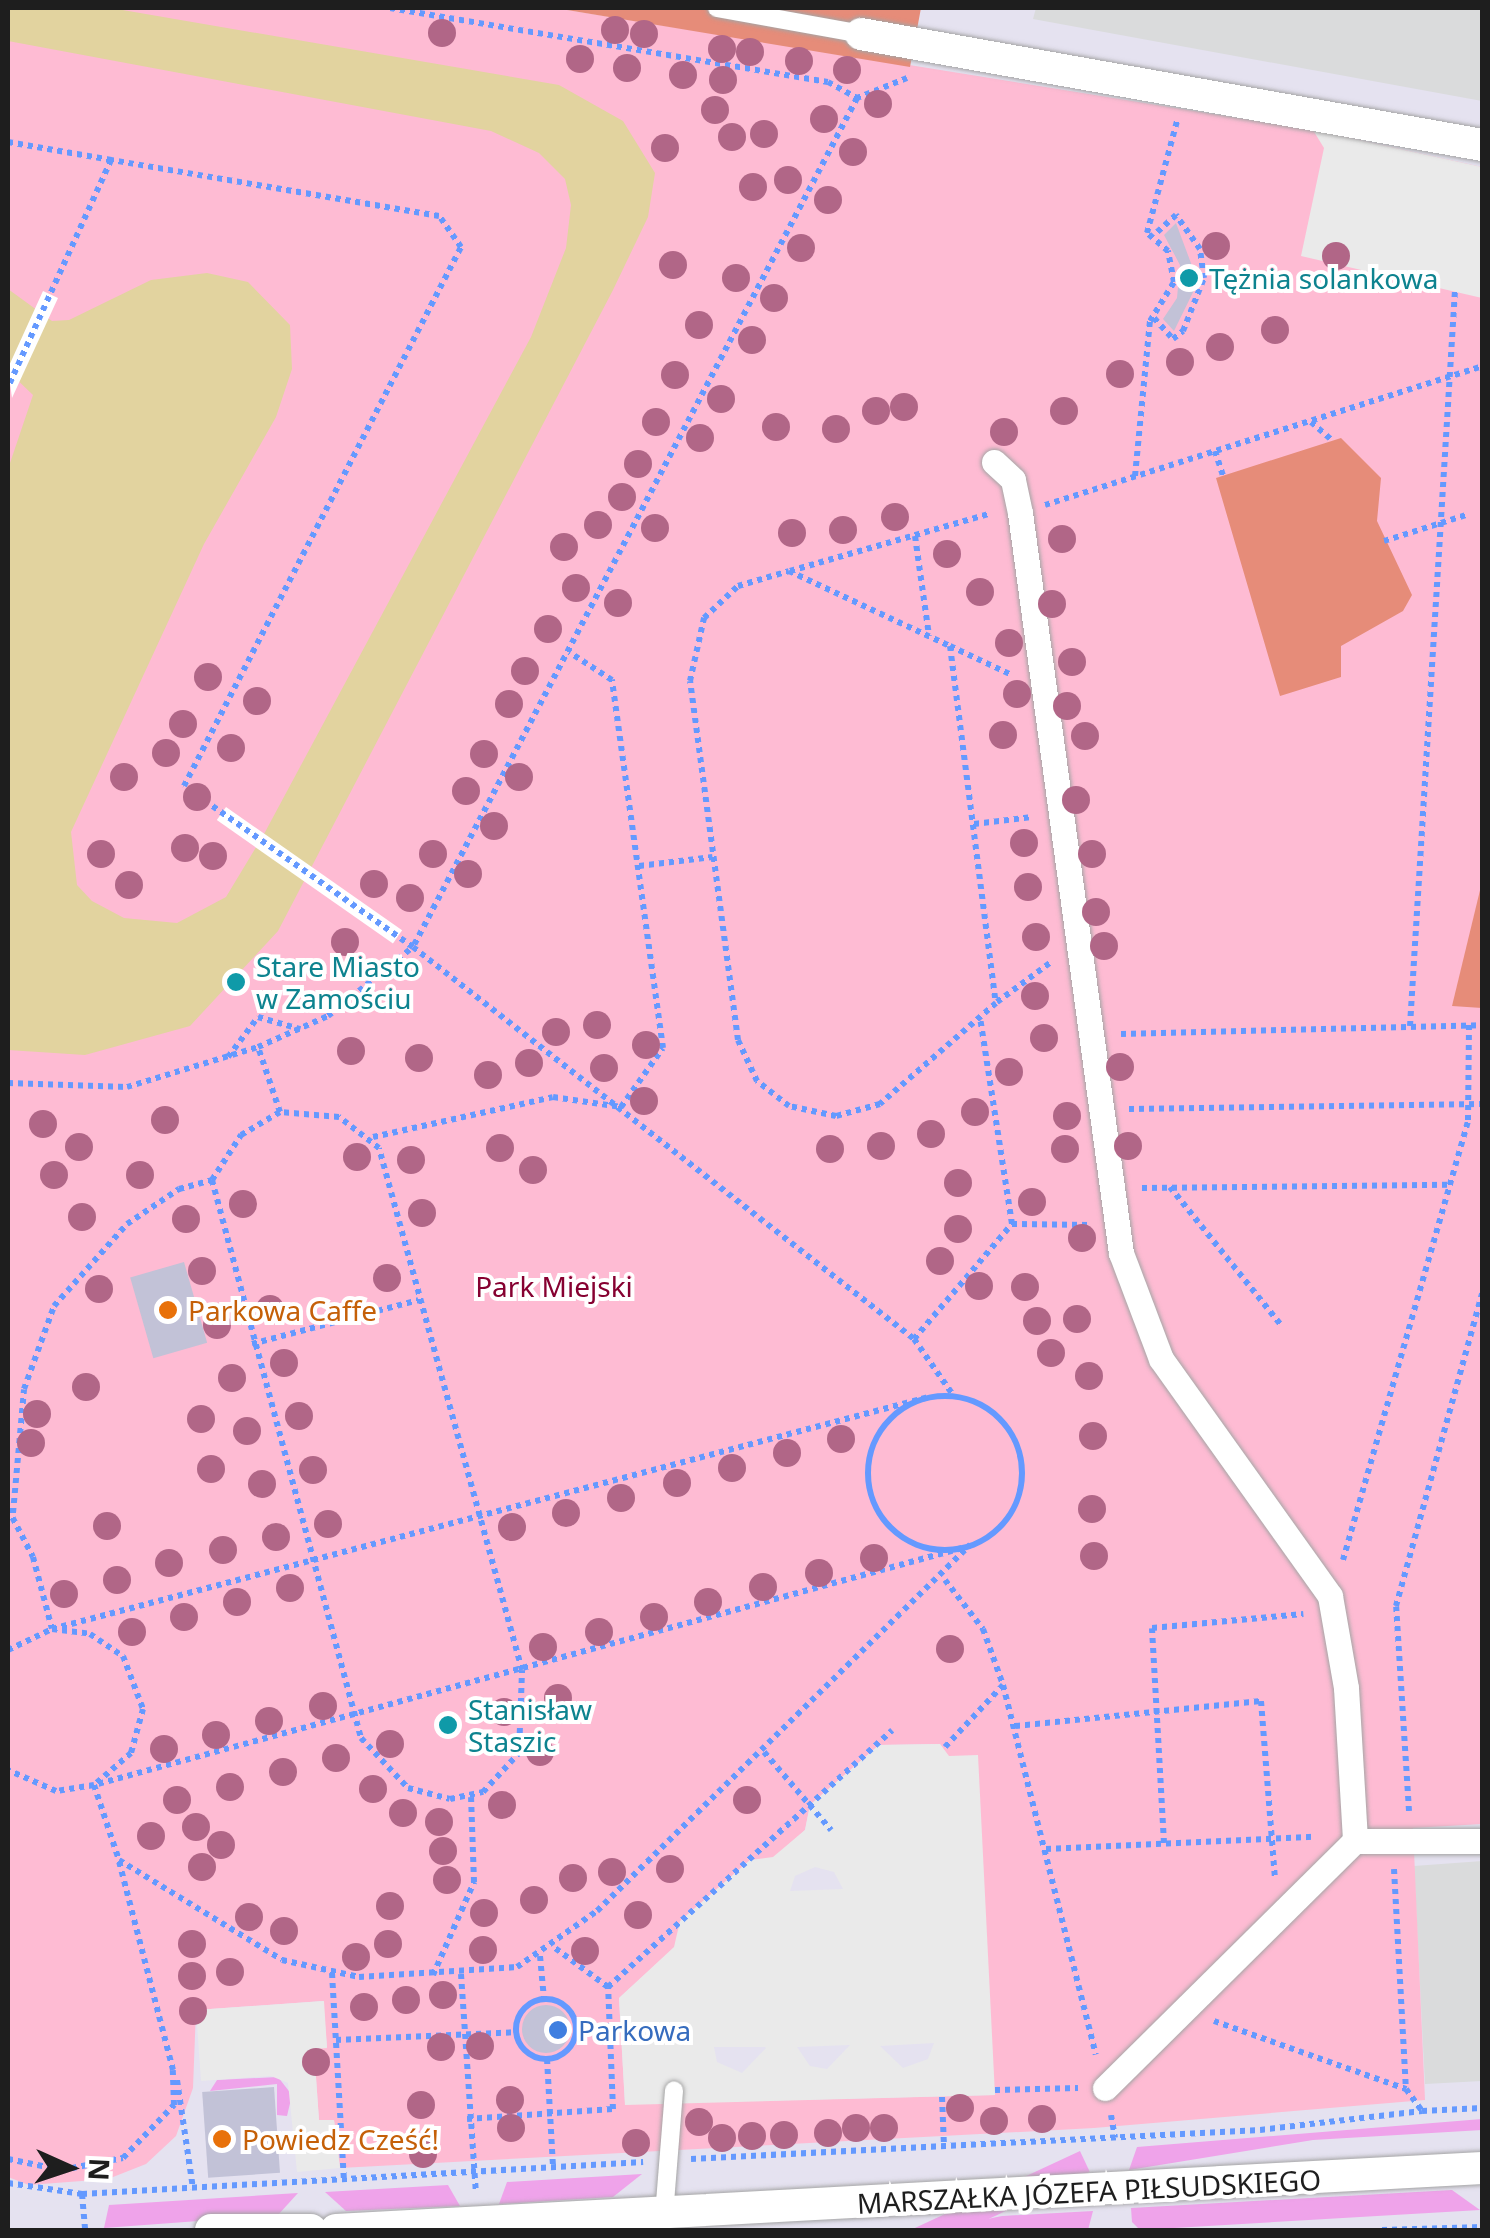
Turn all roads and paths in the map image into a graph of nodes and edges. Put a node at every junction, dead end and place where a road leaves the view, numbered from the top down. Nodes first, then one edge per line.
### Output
1 (390, 8) edge
2 (729, 9) edge
3 (861, 34) joint
4 (913, 76) dead end
5 (1202, 94) junction
6 (857, 98) junction
7 (8, 142) edge
8 (1482, 145) edge
9 (112, 160) junction
10 (1154, 234) junction
11 (1455, 291) dead end
12 (1154, 318) junction
13 (1482, 366) edge
14 (1450, 376) junction
15 (8, 386) edge
16 (1310, 421) junction
17 (1333, 441) dead end
18 (1215, 451) junction
19 (994, 462) dead end
20 (1135, 476) junction
21 (1223, 476) dead end
22 (1028, 506) junction
23 (1469, 514) dead end
24 (1441, 524) junction
25 (915, 536) junction
26 (1384, 542) dead end
27 (788, 572) junction
28 (930, 636) junction
29 (950, 646) junction
30 (569, 652) junction
31 (1046, 691) junction
32 (1061, 814) junction
33 (974, 824) junction
34 (712, 856) junction
35 (639, 866) junction
36 (1078, 942) junction
37 (412, 947) junction
38 (996, 1003) junction
39 (980, 1016) junction
40 (1469, 1024) junction
41 (1482, 1025) edge
42 (1410, 1026) junction
43 (300, 1030) junction
44 (1090, 1035) junction
45 (258, 1047) junction
46 (228, 1057) junction
47 (8, 1083) edge
48 (1471, 1104) junction
49 (1482, 1104) edge
50 (621, 1108) junction
51 (1100, 1109) junction
52 (280, 1112) junction
53 (373, 1137) junction
54 (212, 1180) junction
55 (1448, 1185) junction
56 (1170, 1187) junction
57 (1111, 1189) junction
58 (1012, 1224) junction
59 (1116, 1226) junction
60 (1482, 1294) edge
61 (418, 1300) junction
62 (1280, 1324) dead end
63 (914, 1338) junction
64 (252, 1344) junction
65 (952, 1395) junction
66 (929, 1397) junction
67 (480, 1510) junction
68 (10, 1512) edge
69 (966, 1547) junction
70 (310, 1556) junction
71 (945, 1580) junction
72 (1332, 1604) junction
73 (52, 1630) junction
74 (8, 1650) edge
75 (522, 1670) junction
76 (1004, 1685) junction
77 (1156, 1710) junction
78 (354, 1720) junction
79 (1015, 1726) junction
80 (892, 1730) dead end
81 (945, 1747) dead end
82 (764, 1752) junction
83 (8, 1770) edge
84 (94, 1785) junction
85 (471, 1797) junction
86 (808, 1803) junction
87 (831, 1830) dead end
88 (1272, 1838) junction
89 (1354, 1841) junction
90 (1482, 1841) edge
91 (1164, 1843) junction
92 (1402, 1846) junction
93 (1046, 1850) junction
94 (119, 1860) junction
95 (555, 1948) junction
96 (540, 1956) junction
97 (332, 1973) junction
98 (461, 1974) junction
99 (432, 1975) junction
100 (608, 1987) junction
101 (544, 1999) junction
102 (1190, 2013) junction
103 (610, 2026) junction
104 (575, 2028) junction
105 (516, 2032) junction
106 (463, 2034) junction
107 (336, 2040) junction
108 (548, 2058) junction
109 (173, 2070) junction
110 (1094, 2088) junction
111 (1406, 2089) junction
112 (674, 2090) dead end
113 (995, 2090) dead end
114 (942, 2097) dead end
115 (1482, 2108) edge
116 (1422, 2111) junction
117 (550, 2113) junction
118 (467, 2119) junction
119 (1113, 2126) dead end
120 (1115, 2138) junction
121 (944, 2147) junction
122 (8, 2159) edge
123 (683, 2160) dead end
124 (646, 2162) dead end
125 (553, 2168) junction
126 (1482, 2168) edge
127 (474, 2173) junction
128 (344, 2180) junction
129 (8, 2183) edge
130 (193, 2188) junction
131 (82, 2194) junction
132 (664, 2215) junction
133 (1482, 2228) edge
134 (1468, 2229) edge
135 (85, 2230) edge
136 (212, 2230) edge
137 (311, 2230) edge
138 (336, 2230) edge
139 (1382, 2230) edge

1 - 6 path
2 - 3 lane
3 - 5 street
4 - 6 path
5 - 8 street
5 - 10 path
6 - 30 path
7 - 9 path
9 - 15 path
9 - 37 path
10 - 12 path
10 - 12 path
11 - 14 path
12 - 20 path
13 - 14 path
14 - 16 path
14 - 24 path
16 - 17 path
16 - 18 path
18 - 20 path
18 - 21 path
19 - 22 street
20 - 22 path
22 - 25 path
22 - 31 street
23 - 24 path
24 - 26 path
24 - 42 path
25 - 27 path
25 - 28 path
27 - 28 path
27 - 34 path
28 - 29 path
29 - 31 path
29 - 33 path
30 - 35 path
30 - 37 path
31 - 32 street
32 - 33 path
32 - 36 street
33 - 38 path
34 - 35 path
34 - 39 path
35 - 50 path
36 - 38 path
36 - 44 street
37 - 43 path
37 - 50 path
38 - 39 path
39 - 58 path
40 - 41 path
40 - 42 path
40 - 48 path
42 - 44 path
43 - 45 path
43 - 46 path
44 - 51 street
45 - 46 path
45 - 52 path
46 - 47 path
48 - 49 path
48 - 51 path
48 - 55 path
50 - 53 path
50 - 63 path
51 - 57 street
52 - 53 path
52 - 54 path
53 - 61 path
54 - 64 path
54 - 68 path
55 - 56 path
55 - 72 path
56 - 57 path
56 - 62 path
57 - 59 street
58 - 59 path
58 - 63 path
59 - 72 street
60 - 92 path
61 - 64 path
61 - 67 path
63 - 65 path
64 - 70 path
65 - 66 path
65 - 69 path
66 - 67 path
66 - 69 path
67 - 70 path
67 - 75 path
68 - 73 path
69 - 71 path
69 - 75 path
70 - 73 path
70 - 78 path
71 - 76 path
71 - 82 path
72 - 77 path
72 - 89 street
73 - 74 path
73 - 84 path
75 - 78 path
75 - 85 path
76 - 79 path
76 - 81 path
77 - 79 path
77 - 88 path
77 - 91 path
78 - 84 path
78 - 85 path
79 - 93 path
80 - 86 path
82 - 86 path
82 - 95 path
83 - 84 path
84 - 94 path
85 - 99 path
86 - 87 path
86 - 100 path
88 - 89 path
88 - 91 path
89 - 92 street
89 - 102 street
90 - 92 street
91 - 93 path
92 - 111 path
93 - 110 path
94 - 97 path
94 - 109 path
95 - 96 path
95 - 100 path
96 - 98 path
96 - 101 path
97 - 99 path
97 - 107 path
98 - 99 path
98 - 106 path
100 - 103 path
101 - 104 path
101 - 105 path
102 - 110 street
102 - 111 path
103 - 104 path
103 - 117 path
104 - 108 path
105 - 106 path
105 - 108 path
106 - 107 path
106 - 118 path
107 - 128 path
108 - 117 path
109 - 122 path
109 - 130 path
110 - 113 path
111 - 116 path
112 - 132 lane
114 - 121 path
115 - 116 path
116 - 120 path
117 - 118 path
117 - 125 path
118 - 127 path
119 - 120 path
120 - 121 path
121 - 123 path
124 - 125 path
125 - 127 path
126 - 132 street, MARSZAŁKA JÓZEFA PIŁSUDSKIEGO
127 - 128 path
128 - 130 path
129 - 131 path
130 - 131 path
131 - 135 path
132 - 138 street, MARSZAŁKA JÓZEFA PIŁSUDSKIEGO
133 - 134 path
134 - 139 path
136 - 137 street

